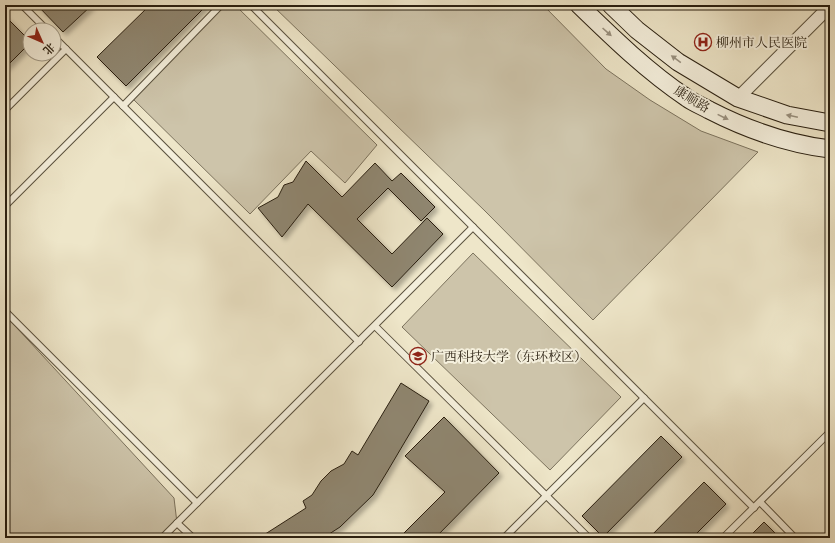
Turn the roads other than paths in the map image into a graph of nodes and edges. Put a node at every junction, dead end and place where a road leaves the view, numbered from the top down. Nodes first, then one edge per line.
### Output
1 (22, 5) edge
2 (221, 5) edge
3 (251, 5) edge
4 (579, 5) edge
5 (612, 5) edge
6 (830, 6) edge
7 (39, 22) edge
8 (62, 45) edge
9 (66, 49) junction
10 (114, 97) junction
11 (738, 98) junction
12 (123, 106) junction
13 (5, 110) edge
14 (830, 123) edge
15 (830, 149) edge
16 (5, 206) edge
17 (473, 227) junction
18 (5, 311) edge
19 (375, 326) junction
20 (359, 342) junction
21 (644, 398) junction
22 (830, 432) edge
23 (546, 496) junction
24 (760, 502) junction
25 (197, 503) junction
26 (754, 508) junction
27 (177, 523) junction
28 (162, 538) edge
29 (193, 538) edge
30 (504, 538) edge
31 (588, 538) edge
32 (723, 538) edge
33 (795, 538) edge

1 - 7 lane
2 - 12 lane
3 - 17 lane
4 -> 15 main road, 康顺路
11 -> 5 main road, 康顺路
6 - 11 street
8 - 9 lane
9 - 10 lane
9 - 13 lane
10 - 12 lane
10 - 16 lane
14 -> 11 main road, 康顺路
12 - 20 lane
17 - 19 lane
17 - 21 lane
18 - 25 lane
19 - 20 lane
19 - 23 lane
20 - 25 lane
21 - 23 lane
21 - 26 lane
22 - 24 lane
23 - 30 lane
23 - 31 lane
24 - 26 lane
24 - 33 lane
25 - 27 lane
26 - 32 lane
27 - 28 lane
27 - 29 lane

